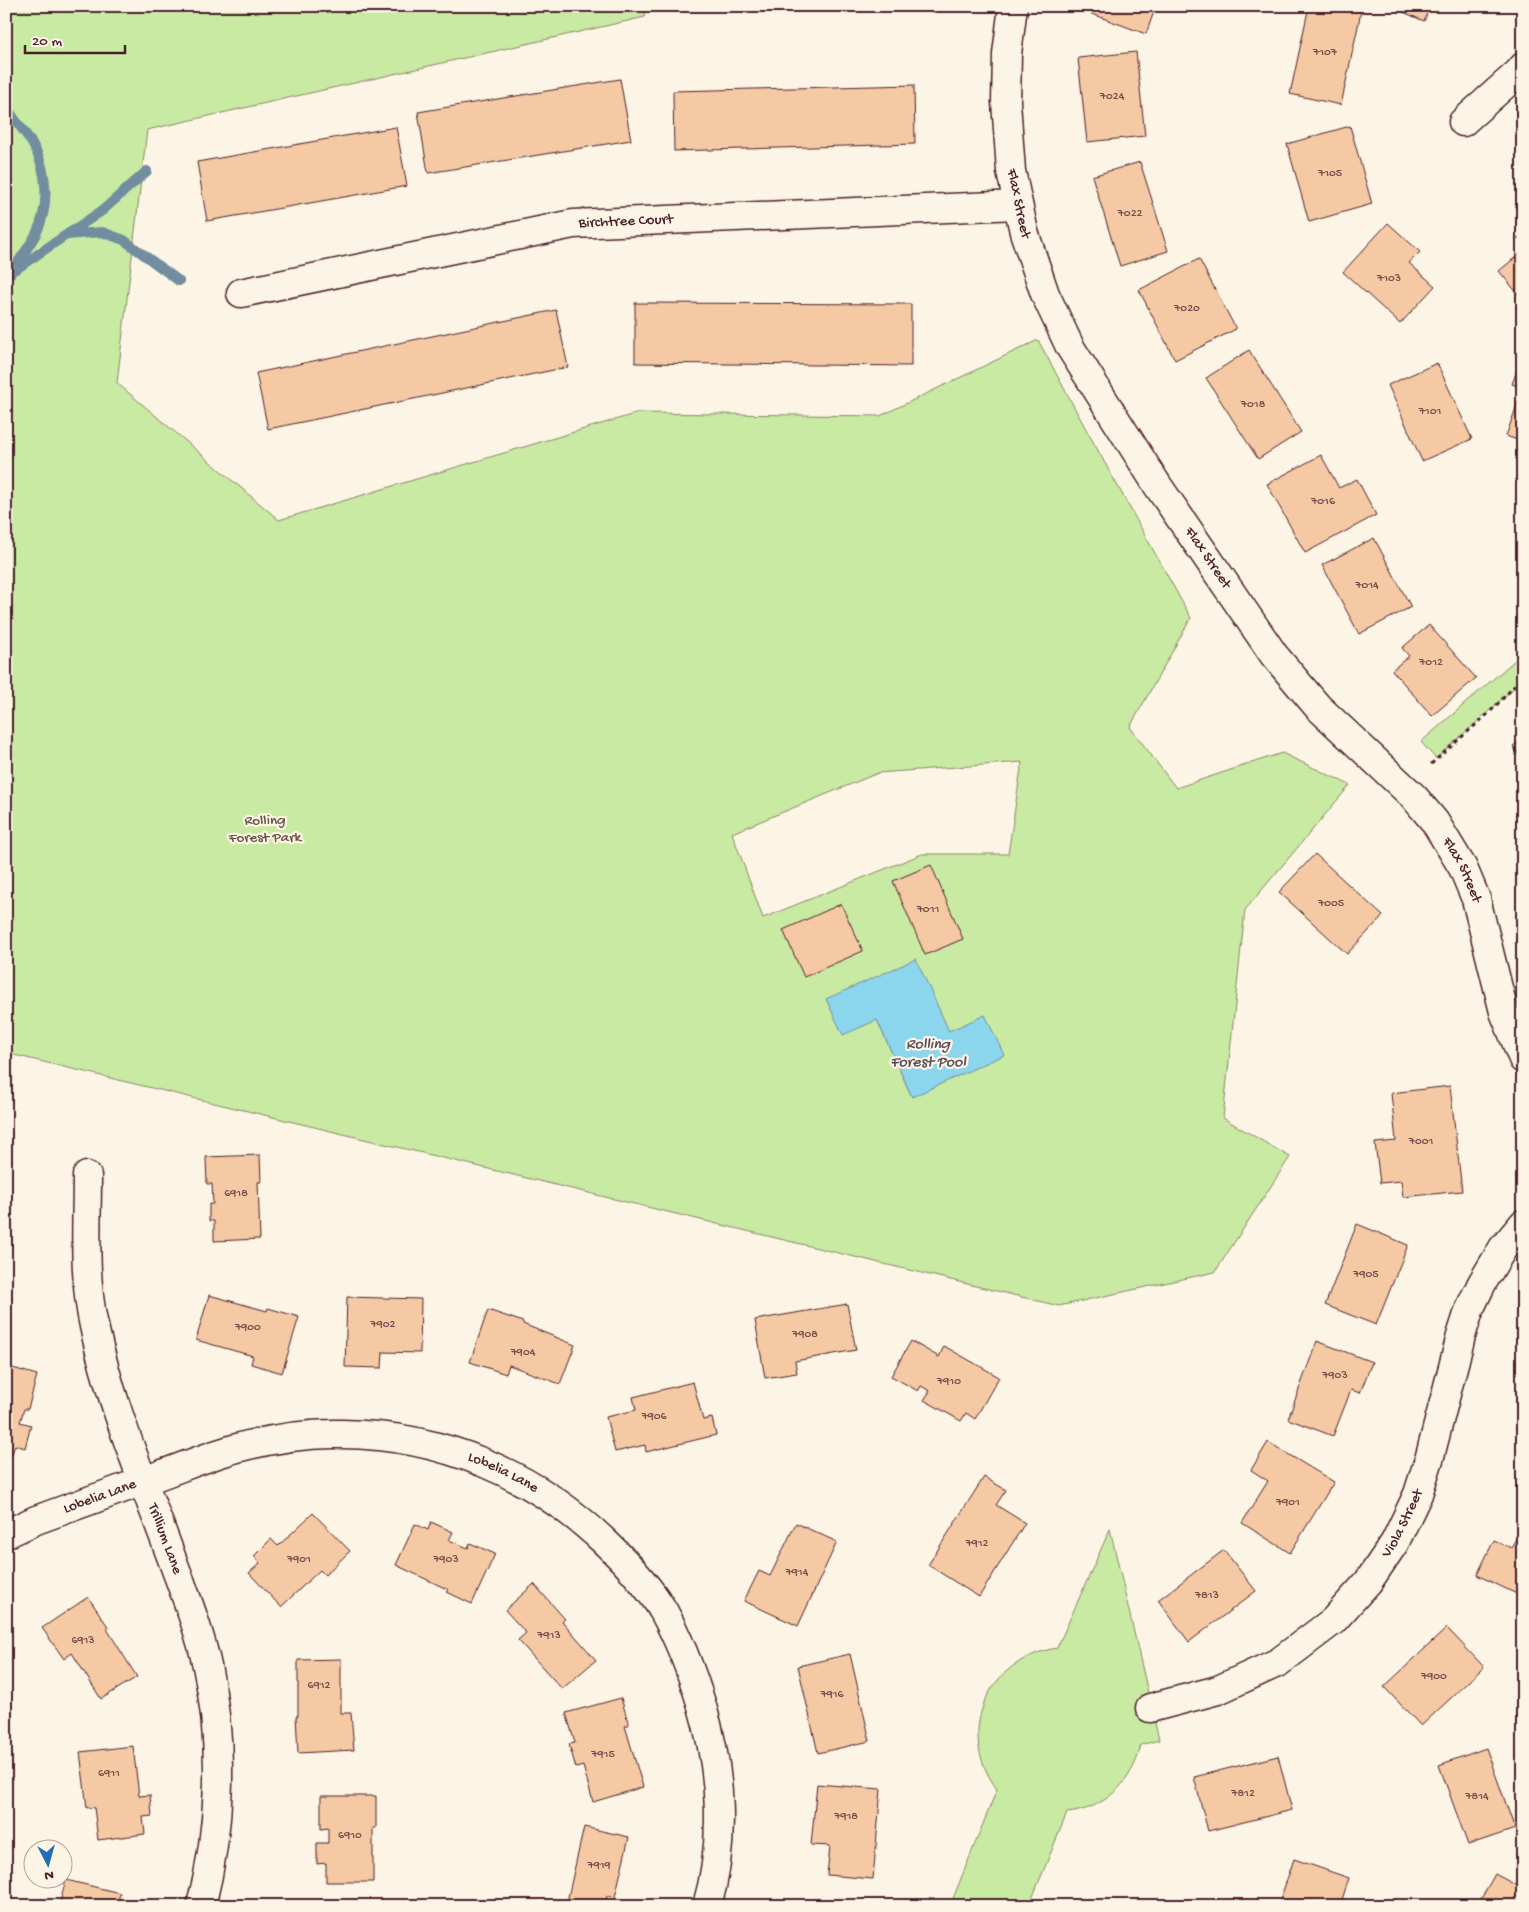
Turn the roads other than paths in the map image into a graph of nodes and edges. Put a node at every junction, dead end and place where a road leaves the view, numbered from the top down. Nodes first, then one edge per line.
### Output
1 (1013, 6) edge
2 (1523, 67) edge
3 (1463, 122) dead end
4 (1018, 205) junction
5 (241, 293) dead end
6 (1523, 1059) edge
7 (87, 1176) dead end
8 (1523, 1224) edge
9 (144, 1481) junction
10 (6, 1534) edge
11 (1150, 1708) dead end
12 (201, 1906) edge
13 (707, 1906) edge

1 - 4 street, Flax Street
2 - 3 street
4 - 5 street, Birchtree Court
4 - 6 street, Flax Street
7 - 9 street, Trillium Lane
8 - 11 street, Viola Street
9 - 10 street, Lobelia Lane
9 - 12 street, Trillium Lane
9 - 13 street, Lobelia Lane

